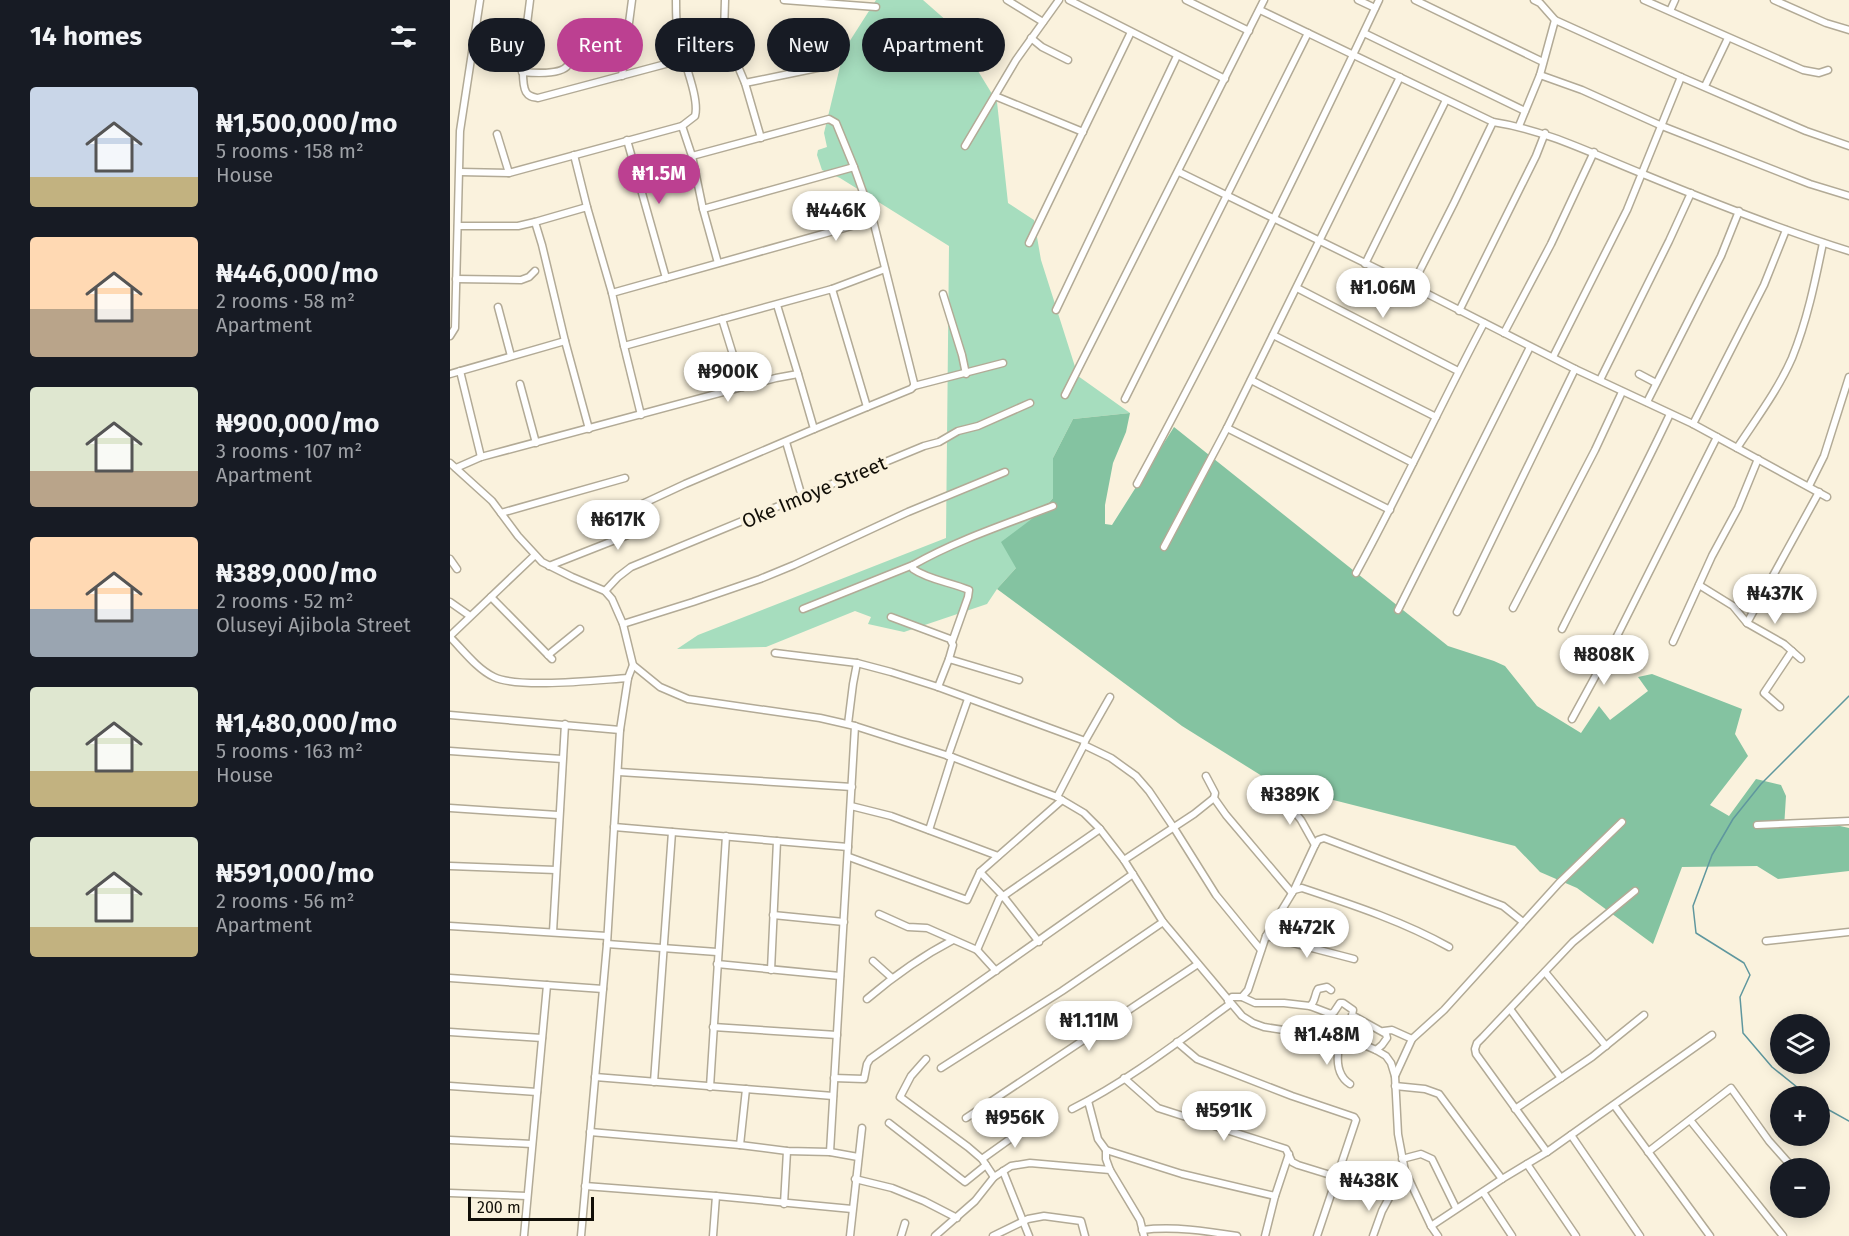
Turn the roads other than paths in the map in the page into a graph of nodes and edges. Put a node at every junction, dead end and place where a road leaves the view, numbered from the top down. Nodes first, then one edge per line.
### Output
1 (480, 0) edge
2 (530, 0) edge
3 (632, 0) edge
4 (676, 0) edge
5 (725, 0) edge
6 (784, 0) edge
7 (1007, 0) edge
8 (1059, 0) edge
9 (1069, 0) edge
10 (1186, 0) edge
11 (1264, 0) edge
12 (1358, 0) edge
13 (1379, 0) edge
14 (1415, 0) edge
15 (1534, 0) edge
16 (1644, 0) edge
17 (1675, 0) edge
18 (1774, 0) edge
19 (876, 7) dead end
20 (1375, 8) junction
21 (1260, 10) junction
22 (1670, 11) junction
23 (528, 18) edge
24 (629, 18) edge
25 (1555, 20) junction
26 (1043, 22) junction
27 (1849, 30) edge
28 (1248, 31) junction
29 (1131, 32) junction
30 (1308, 33) junction
31 (1364, 33) junction
32 (1031, 38) junction
33 (1728, 38) junction
34 (1354, 55) junction
35 (1177, 56) junction
36 (1068, 60) dead end
37 (1543, 62) junction
38 (655, 67) edge
39 (557, 70) edge
40 (1828, 70) dead end
41 (522, 72) joint
42 (622, 72) edge
43 (795, 72) edge
44 (1540, 75) junction
45 (622, 76) junction
46 (1400, 77) junction
47 (1681, 77) junction
48 (1225, 79) junction
49 (745, 83) junction
50 (1705, 86) junction
51 (995, 96) junction
52 (1446, 100) junction
53 (1525, 111) junction
54 (1493, 122) junction
55 (682, 126) junction
56 (1519, 126) junction
57 (1662, 126) junction
58 (1083, 132) junction
59 (1545, 133) junction
60 (497, 134) dead end
61 (761, 138) junction
62 (627, 140) junction
63 (964, 146) dead end
64 (1849, 146) edge
65 (1594, 152) junction
66 (574, 155) junction
67 (692, 156) junction
68 (854, 167) junction
69 (460, 172) junction
70 (1179, 172) junction
71 (509, 173) junction
72 (1642, 174) junction
73 (1691, 193) junction
74 (1227, 196) junction
75 (1849, 196) edge
76 (588, 207) junction
77 (703, 209) junction
78 (1739, 211) junction
79 (1274, 219) junction
80 (873, 220) junction
81 (535, 222) junction
82 (458, 226) junction
83 (1786, 230) junction
84 (1319, 241) junction
85 (1029, 243) dead end
86 (1823, 243) junction
87 (1849, 251) edge
88 (718, 263) junction
89 (1365, 264) junction
90 (885, 269) junction
91 (535, 271) dead end
92 (666, 278) junction
93 (456, 279) junction
94 (1412, 286) junction
95 (1297, 288) junction
96 (832, 289) junction
97 (612, 293) junction
98 (943, 294) dead end
99 (777, 305) junction
100 (498, 307) dead end
101 (1056, 310) dead end
102 (1459, 311) junction
103 (722, 319) junction
104 (1484, 323) junction
105 (1504, 333) junction
106 (1273, 335) junction
107 (450, 336) edge
108 (565, 341) junction
109 (624, 346) junction
110 (1530, 347) junction
111 (511, 356) junction
112 (1553, 357) junction
113 (1003, 363) dead end
114 (1575, 369) junction
115 (460, 371) junction
116 (1458, 371) junction
117 (450, 374) edge
118 (798, 374) junction
119 (966, 374) junction
120 (1639, 374) dead end
121 (1849, 377) edge
122 (1251, 380) junction
123 (1600, 380) junction
124 (1656, 383) junction
125 (520, 384) dead end
126 (914, 386) junction
127 (743, 387) junction
128 (1622, 392) junction
129 (1065, 395) dead end
130 (1125, 399) dead end
131 (1647, 402) junction
132 (1030, 403) dead end
133 (867, 407) junction
134 (1670, 414) junction
135 (641, 415) junction
136 (1436, 417) junction
137 (1693, 424) junction
138 (1227, 428) junction
139 (589, 429) junction
140 (814, 429) junction
141 (1717, 437) junction
142 (786, 442) junction
143 (536, 443) junction
144 (1737, 448) junction
145 (481, 457) junction
146 (1758, 459) junction
147 (450, 463) edge
148 (1413, 463) junction
149 (456, 468) junction
150 (1005, 472) dead end
151 (625, 478) dead end
152 (1137, 484) dead end
153 (1809, 486) junction
154 (1820, 492) junction
155 (1827, 496) dead end
156 (802, 497) junction
157 (1053, 506) dead end
158 (1390, 510) junction
159 (501, 513) junction
160 (1164, 547) dead end
161 (535, 555) junction
162 (450, 559) edge
163 (549, 566) junction
164 (913, 566) junction
165 (457, 569) dead end
166 (1356, 573) dead end
167 (1700, 585) junction
168 (605, 591) junction
169 (491, 597) junction
170 (450, 602) edge
171 (1513, 608) dead end
172 (803, 609) dead end
173 (1398, 610) dead end
174 (1457, 612) dead end
175 (470, 616) junction
176 (891, 617) dead end
177 (1747, 623) junction
178 (623, 624) junction
179 (580, 629) dead end
180 (1562, 629) dead end
181 (450, 637) edge
182 (952, 642) junction
183 (1673, 642) dead end
184 (1792, 651) junction
185 (776, 653) dead end
186 (949, 659) junction
187 (1801, 659) dead end
188 (857, 663) junction
189 (633, 664) junction
190 (628, 678) junction
191 (1019, 680) dead end
192 (938, 687) junction
193 (1110, 697) dead end
194 (968, 699) junction
195 (1780, 707) dead end
196 (450, 715) edge
197 (1572, 719) dead end
198 (564, 724) junction
199 (848, 724) junction
200 (855, 726) junction
201 (620, 730) junction
202 (1084, 743) junction
203 (450, 751) edge
204 (950, 756) junction
205 (562, 759) junction
206 (619, 772) junction
207 (1206, 776) dead end
208 (852, 787) junction
209 (1281, 795) dead end
210 (1060, 798) junction
211 (1214, 798) junction
212 (850, 806) junction
213 (450, 808) edge
214 (558, 815) junction
215 (1849, 821) edge
216 (1622, 822) dead end
217 (1757, 825) dead end
218 (614, 827) junction
219 (1174, 828) junction
220 (1100, 829) junction
221 (929, 830) junction
222 (672, 832) junction
223 (726, 836) junction
224 (777, 841) junction
225 (1315, 845) junction
226 (848, 847) junction
227 (998, 856) junction
228 (849, 857) junction
229 (1124, 860) junction
230 (450, 866) edge
231 (556, 870) junction
232 (980, 872) junction
233 (1133, 874) junction
234 (1635, 891) dead end
235 (1293, 892) junction
236 (1003, 896) junction
237 (879, 914) dead end
238 (773, 915) junction
239 (843, 922) junction
240 (1163, 922) junction
241 (1523, 922) junction
242 (450, 926) edge
243 (553, 932) junction
244 (1849, 932) edge
245 (607, 936) junction
246 (1266, 936) junction
247 (953, 940) junction
248 (1766, 941) dead end
249 (1039, 942) junction
250 (607, 944) junction
251 (1449, 947) dead end
252 (664, 948) junction
253 (977, 950) junction
254 (1261, 950) junction
255 (717, 952) junction
256 (1354, 959) dead end
257 (873, 961) dead end
258 (717, 964) junction
259 (1198, 964) junction
260 (771, 970) junction
261 (996, 971) junction
262 (1545, 972) junction
263 (840, 976) junction
264 (450, 978) edge
265 (892, 978) junction
266 (548, 985) junction
267 (603, 989) junction
268 (1331, 990) dead end
269 (1242, 997) junction
270 (867, 999) dead end
271 (1229, 1002) junction
272 (1310, 1006) junction
273 (1510, 1010) junction
274 (1644, 1015) dead end
275 (713, 1027) junction
276 (1383, 1031) junction
277 (450, 1032) edge
278 (837, 1035) junction
279 (1712, 1035) dead end
280 (542, 1038) junction
281 (1333, 1038) junction
282 (1412, 1039) junction
283 (1177, 1042) junction
284 (1606, 1046) junction
285 (1376, 1050) junction
286 (926, 1059) dead end
287 (941, 1068) dead end
288 (1395, 1076) junction
289 (595, 1077) junction
290 (834, 1078) junction
291 (1124, 1078) junction
292 (1561, 1078) junction
293 (654, 1082) junction
294 (1350, 1084) dead end
295 (450, 1086) edge
296 (1395, 1086) junction
297 (710, 1087) junction
298 (746, 1089) junction
299 (537, 1092) junction
300 (833, 1096) junction
301 (1088, 1101) junction
302 (1614, 1105) junction
303 (1072, 1109) dead end
304 (1515, 1109) junction
305 (966, 1118) dead end
306 (1690, 1120) junction
307 (1035, 1121) dead end
308 (889, 1124) dead end
309 (862, 1128) dead end
310 (590, 1132) junction
311 (1571, 1135) junction
312 (450, 1140) edge
313 (532, 1144) junction
314 (740, 1145) junction
315 (1106, 1150) junction
316 (787, 1151) junction
317 (830, 1152) junction
318 (1547, 1152) junction
319 (1648, 1152) junction
320 (1289, 1154) junction
321 (858, 1157) junction
322 (1785, 1158) edge
323 (982, 1159) junction
324 (1402, 1159) junction
325 (1527, 1164) junction
326 (986, 1165) junction
327 (1110, 1170) junction
328 (1003, 1171) junction
329 (1405, 1171) junction
330 (994, 1177) junction
331 (1338, 1177) junction
332 (855, 1179) junction
333 (1502, 1179) junction
334 (585, 1186) junction
335 (1483, 1192) junction
336 (450, 1193) edge
337 (527, 1196) junction
338 (717, 1196) junction
339 (1275, 1196) junction
340 (1389, 1198) dead end
341 (784, 1204) junction
342 (1456, 1208) junction
343 (852, 1209) junction
344 (957, 1218) junction
345 (1023, 1221) junction
346 (905, 1223) dead end
347 (1431, 1226) junction
348 (1143, 1233) edge
349 (524, 1236) edge
350 (581, 1236) edge
351 (713, 1236) edge
352 (850, 1236) edge
353 (901, 1236) edge
354 (935, 1236) edge
355 (993, 1236) edge
356 (1029, 1236) edge
357 (1085, 1236) edge
358 (1237, 1236) edge
359 (1264, 1236) edge
360 (1317, 1236) edge
361 (1373, 1236) edge
362 (1438, 1236) edge
363 (1512, 1236) edge
364 (1576, 1236) edge
365 (1640, 1236) edge
366 (1710, 1236) edge
367 (1783, 1236) edge

1 - 69 street
2 - 23 street
3 - 24 street
4 - 55 street
5 - 49 street
6 - 19 street
7 - 26 street
8 - 26 street
9 - 29 street
10 - 28 street
11 - 21 street
12 - 20 street
13 - 20 street
14 - 37 street
15 - 25 street
16 - 22 street
17 - 22 street
18 - 27 street
20 - 31 street
21 - 28 street
21 - 30 street
22 - 33 street
25 - 37 street
25 - 47 street
26 - 32 street
28 - 48 street
29 - 35 street
29 - 58 street
30 - 34 street
30 - 74 street
31 - 34 street
31 - 53 street
32 - 36 street
32 - 51 street
33 - 40 street
33 - 50 street
34 - 46 street
34 - 79 street
35 - 48 street
35 - 101 street
37 - 44 street
38 - 45 street
39 - 41 street
41 - 45 street
42 - 45 street
43 - 49 street
44 - 53 street
44 - 57 street
46 - 52 street
46 - 84 street
47 - 50 street
47 - 57 street
48 - 70 street
49 - 61 street
50 - 64 street
51 - 58 street
51 - 63 street
52 - 54 street
52 - 89 street
53 - 56 street
54 - 56 street
54 - 94 street
55 - 62 street
55 - 67 street
56 - 59 street
57 - 72 street
57 - 75 street
58 - 85 street
59 - 65 street
59 - 102 street
60 - 71 street
61 - 67 street
61 - 68 street
62 - 66 street
62 - 92 street
65 - 72 street
65 - 105 street
66 - 71 street
66 - 76 street
67 - 77 street
68 - 77 street
68 - 80 street
69 - 71 street
69 - 82 street
70 - 74 street
70 - 129 street
72 - 73 street
72 - 112 street
73 - 78 street
73 - 123 street
74 - 79 street
74 - 130 street
76 - 81 street
76 - 97 street
77 - 88 street
78 - 83 street
78 - 124 street
79 - 84 street
79 - 152 street
80 - 88 street
80 - 90 street
81 - 82 street
81 - 108 street
82 - 93 street
83 - 86 street
83 - 137 street
84 - 89 street
84 - 95 street
86 - 87 street
86 - 144 street
88 - 92 street
89 - 94 street
90 - 96 street
90 - 126 street
91 - 93 street
92 - 97 street
93 - 107 street
94 - 102 street
95 - 106 street
95 - 116 street
96 - 99 street
96 - 133 street
97 - 109 street
98 - 119 street
99 - 103 street
99 - 118 street
100 - 111 street
102 - 104 street
103 - 109 street
103 - 127 street
104 - 105 street
104 - 116 street
105 - 110 street
106 - 122 street
106 - 136 street
108 - 111 street
108 - 139 street
109 - 135 street
110 - 112 street
110 - 173 street
111 - 115 street
112 - 114 street
113 - 119 street
114 - 123 street
114 - 174 street
115 - 117 street
115 - 145 street
116 - 136 street
118 - 127 street
118 - 140 street
119 - 126 street
120 - 124 street
121 - 153 street
122 - 138 street
122 - 148 street
123 - 128 street
124 - 131 street
125 - 143 street
126 - 133 street
127 - 135 street
128 - 131 street
128 - 171 street
131 - 134 street
132 - 156 street, Oke Imoye Street
133 - 140 street
134 - 137 street
134 - 180 street
135 - 139 street
136 - 148 street
137 - 141 street
138 - 158 street
138 - 160 street
139 - 143 street
140 - 142 street
141 - 144 street
141 - 197 street
142 - 156 street
142 - 163 street
143 - 145 street
144 - 146 street
145 - 149 street
146 - 153 street
146 - 167 street
147 - 149 street
148 - 158 street
149 - 159 street
150 - 178 street
151 - 159 street
153 - 154 street
154 - 155 street
154 - 177 street
156 - 168 street, Oke Imoye Street
157 - 164 street
158 - 166 street
159 - 161 street
161 - 163 street
161 - 169 street
162 - 165 street
163 - 168 street
164 - 172 street
164 - 182 street
167 - 177 street
167 - 183 street
168 - 178 street
169 - 175 street
169 - 179 street
170 - 175 street
175 - 181 street
176 - 182 street
177 - 184 street
178 - 189 street
181 - 190 street
182 - 186 street
184 - 187 street
184 - 195 street
185 - 188 street
186 - 191 street
186 - 192 street
188 - 192 street
188 - 199 street
189 - 190 street
189 - 199 street
190 - 201 street
192 - 194 street
193 - 202 street
194 - 202 street
194 - 204 street
196 - 198 street
198 - 201 street
198 - 205 street
199 - 200 street
200 - 204 street
200 - 208 street
201 - 206 street
202 - 210 street
202 - 219 street
203 - 205 street
204 - 210 street
204 - 221 street
205 - 214 street
206 - 208 street
206 - 218 street
207 - 211 street
208 - 212 street
209 - 225 street
210 - 220 street
210 - 227 street
211 - 219 street
211 - 235 street
212 - 221 street
212 - 226 street
213 - 214 street
214 - 231 street
215 - 217 street
216 - 241 street
218 - 222 street
218 - 245 street
219 - 229 street
219 - 254 street
220 - 229 street
220 - 236 street
221 - 227 street
222 - 223 street
222 - 252 street
223 - 224 street
223 - 255 street
224 - 226 street
224 - 238 street
225 - 235 street
225 - 241 street
226 - 228 street
227 - 232 street
228 - 232 street
228 - 239 street
229 - 233 street
230 - 231 street
231 - 243 street
232 - 236 street
233 - 240 street
233 - 249 street
234 - 262 street
235 - 246 street
235 - 251 street
236 - 249 street
236 - 253 street
237 - 247 street
238 - 239 street
238 - 260 street
239 - 263 street
240 - 259 street
240 - 287 street
241 - 282 street
242 - 243 street
243 - 245 street
244 - 248 street
245 - 250 street
246 - 254 street
246 - 256 street
247 - 253 street
247 - 265 street
249 - 261 street
250 - 252 street
250 - 267 street
252 - 255 street
252 - 293 street
253 - 261 street
254 - 269 street
255 - 258 street
257 - 265 street
258 - 260 street
258 - 275 street
259 - 271 street
259 - 305 street
260 - 263 street
261 - 290 street
262 - 273 street
262 - 284 street
263 - 278 street
264 - 266 street
265 - 270 street
266 - 267 street
266 - 280 street
267 - 289 street
268 - 272 street
269 - 271 street
269 - 272 street
271 - 281 street
271 - 283 street
272 - 276 street
273 - 292 street
273 - 304 street
274 - 284 street
275 - 278 street
275 - 297 street
276 - 282 street
276 - 285 street
277 - 280 street
278 - 290 street
279 - 302 street
280 - 299 street
281 - 285 street
281 - 294 street
282 - 288 street
283 - 291 street
283 - 331 street
284 - 292 street
285 - 288 street
286 - 323 street
288 - 296 street
289 - 293 street
289 - 310 street
290 - 300 street
291 - 301 street
291 - 320 street
292 - 304 street
293 - 297 street
295 - 299 street
296 - 324 street
296 - 333 street
297 - 298 street
298 - 300 street
298 - 314 street
299 - 313 street
300 - 317 street
301 - 303 street
301 - 315 street
302 - 311 street
302 - 319 street
304 - 318 street
306 - 319 street
306 - 322 street
306 - 367 street
307 - 323 street
308 - 326 street
309 - 321 street
310 - 314 street
310 - 334 street
311 - 318 street
311 - 365 street
312 - 313 street
313 - 337 street
314 - 316 street
315 - 327 street
315 - 339 street
316 - 317 street
316 - 341 street
317 - 321 street
318 - 325 street
319 - 366 street
320 - 331 street
320 - 339 street
321 - 332 street
323 - 326 street
324 - 329 street
324 - 342 street
325 - 333 street
325 - 364 street
326 - 330 street
327 - 328 street
327 - 348 street
328 - 330 street
328 - 345 street
329 - 331 street
329 - 347 street
330 - 344 street
331 - 360 street
332 - 343 street
332 - 344 street
333 - 335 street
334 - 338 street
334 - 350 street
335 - 342 street
335 - 363 street
336 - 337 street
337 - 349 street
338 - 341 street
338 - 351 street
339 - 359 street
340 - 361 street
341 - 343 street
342 - 347 street
343 - 352 street
344 - 354 street
345 - 355 street
345 - 356 street
345 - 357 street
346 - 353 street
347 - 362 street
348 - 358 street

